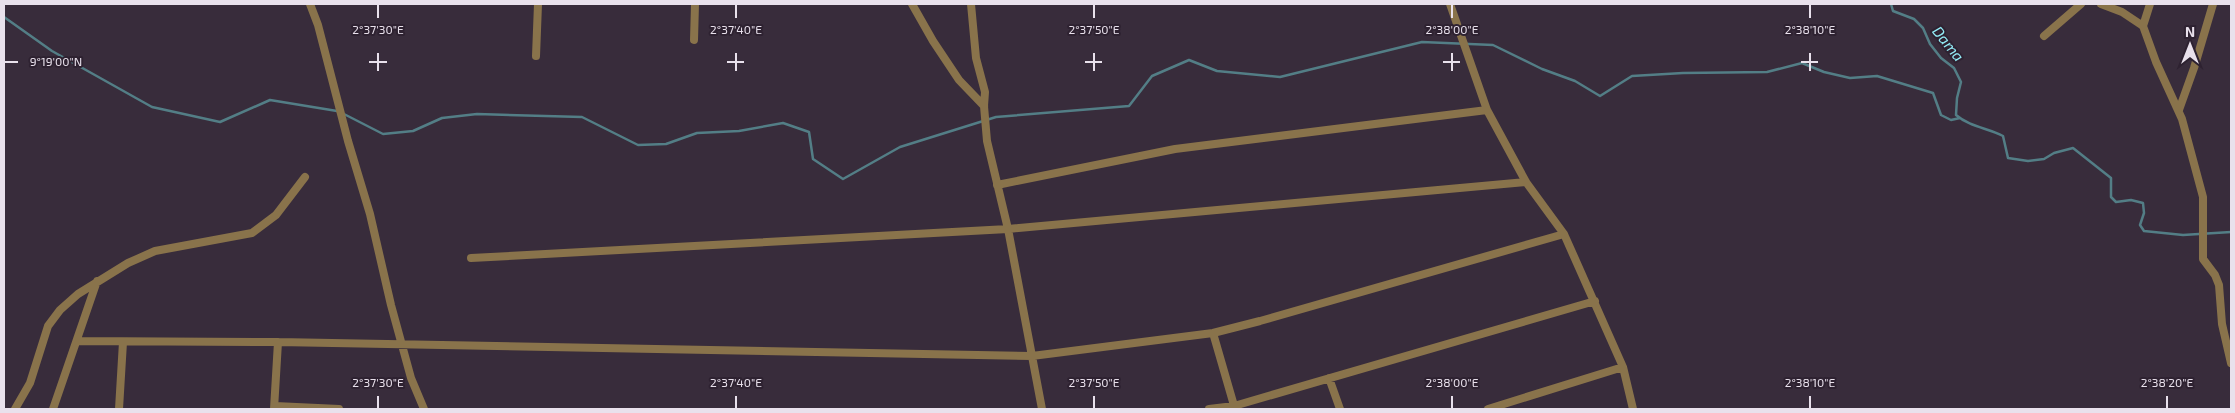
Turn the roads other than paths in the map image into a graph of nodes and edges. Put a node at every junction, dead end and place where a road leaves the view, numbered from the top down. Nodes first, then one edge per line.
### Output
1 (310, 4) edge
2 (538, 4) edge
3 (695, 4) edge
4 (912, 4) edge
5 (971, 4) edge
6 (1450, 4) edge
7 (2082, 4) edge
8 (2101, 4) edge
9 (2150, 4) edge
10 (2213, 4) edge
11 (2142, 26) junction
12 (2044, 36) dead end
13 (694, 40) dead end
14 (536, 56) dead end
15 (984, 106) junction
16 (1487, 110) junction
17 (2179, 110) junction
18 (305, 177) dead end
19 (1526, 182) junction
20 (998, 185) junction
21 (1008, 229) junction
22 (1564, 234) junction
23 (471, 258) dead end
24 (98, 281) junction
25 (1595, 301) junction
26 (1213, 333) junction
27 (77, 341) junction
28 (123, 342) junction
29 (278, 342) junction
30 (403, 345) junction
31 (1032, 356) junction
32 (2231, 363) edge
33 (1623, 367) junction
34 (1329, 378) junction
35 (274, 407) edge
36 (1235, 408) edge
37 (15, 409) edge
38 (53, 409) edge
39 (119, 409) edge
40 (339, 409) edge
41 (424, 409) edge
42 (1042, 409) edge
43 (1209, 409) edge
44 (1340, 409) edge
45 (1488, 409) edge
46 (1633, 409) edge

1 - 30 street
2 - 14 street
3 - 13 street
4 - 15 street
5 - 15 street
6 - 16 street
7 - 12 street
8 - 11 street
9 - 11 street
10 - 17 street
11 - 17 street
15 - 20 street
16 - 19 street
16 - 20 street
17 - 32 street
18 - 24 street
19 - 21 street
19 - 22 street
20 - 21 street
21 - 23 street
21 - 31 street
22 - 25 street
22 - 26 street
24 - 27 street
24 - 37 street
25 - 33 street
25 - 34 street
26 - 31 street
26 - 36 street
27 - 28 street
27 - 38 street
28 - 29 street
28 - 39 street
29 - 30 street
29 - 35 street
30 - 31 street
30 - 41 street
31 - 42 street
33 - 45 street
33 - 46 street
34 - 36 street
34 - 44 street
35 - 40 street
36 - 43 street

